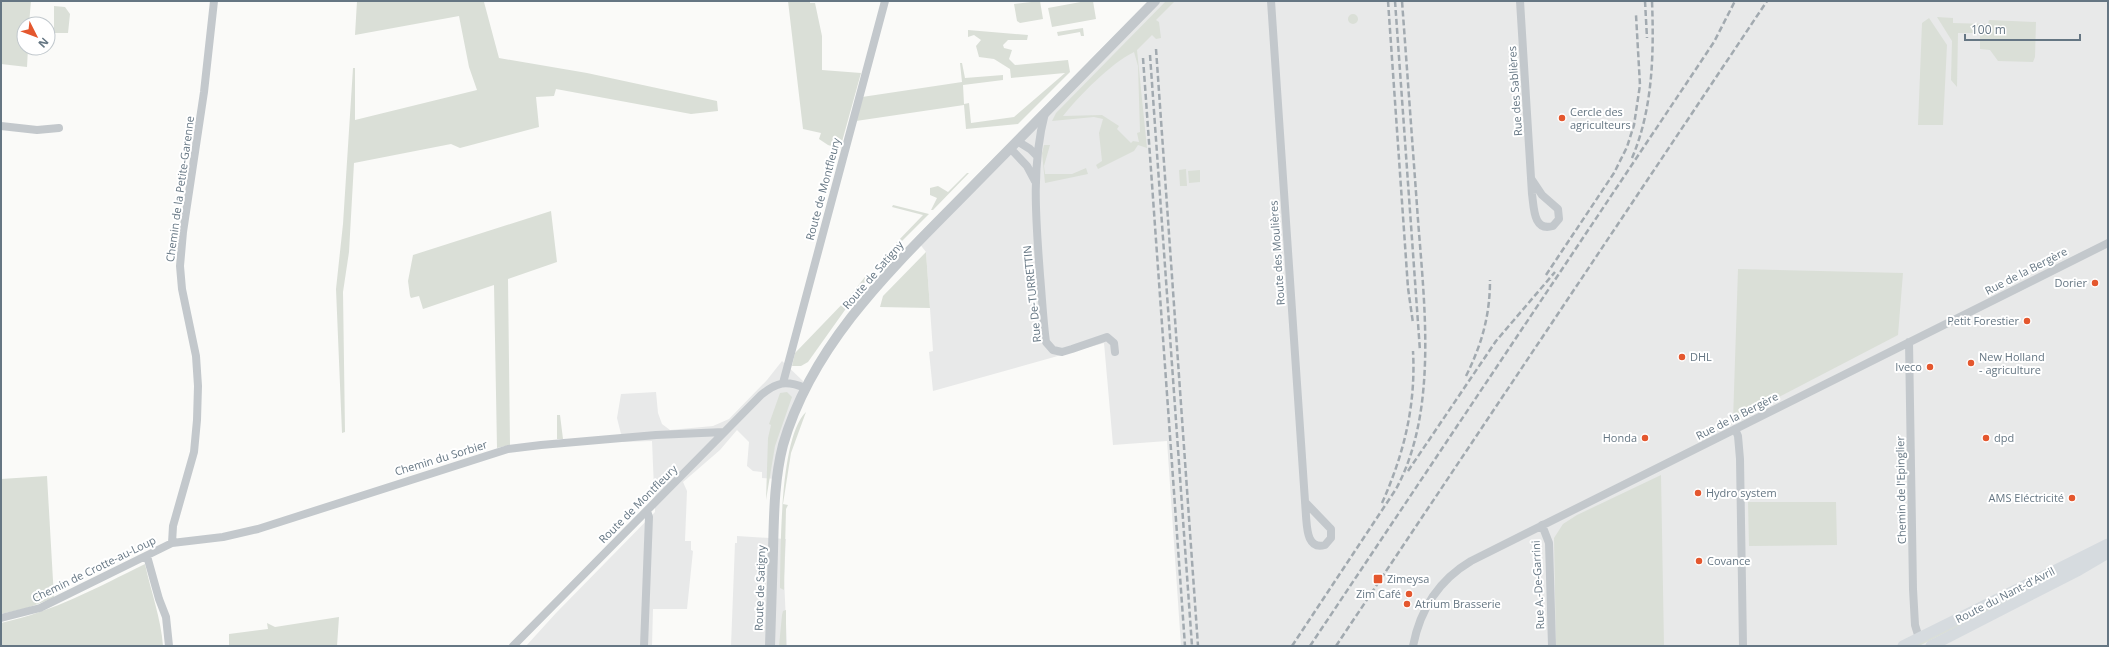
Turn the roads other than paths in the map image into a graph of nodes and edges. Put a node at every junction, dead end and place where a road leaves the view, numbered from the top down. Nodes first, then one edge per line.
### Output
1 (214, 1) edge
2 (885, 1) edge
3 (1155, 1) edge
4 (1271, 1) edge
5 (1520, 1) edge
6 (1045, 113) junction
7 (1, 126) edge
8 (59, 128) dead end
9 (1014, 144) junction
10 (1036, 155) junction
11 (1532, 180) junction
12 (1036, 181) junction
13 (2108, 243) edge
14 (1909, 342) junction
15 (1115, 352) dead end
16 (783, 383) junction
17 (805, 388) junction
18 (1735, 429) junction
19 (724, 432) junction
20 (1306, 504) junction
21 (647, 510) junction
22 (1542, 525) junction
23 (172, 543) junction
24 (2108, 544) edge
25 (2108, 553) edge
26 (147, 556) junction
27 (1, 618) edge
28 (1919, 638) junction
29 (169, 646) edge
30 (513, 646) edge
31 (644, 646) edge
32 (770, 646) edge
33 (1413, 646) edge
34 (1552, 646) edge
35 (1743, 646) edge
36 (1903, 646) edge
37 (1930, 646) edge

1 - 23 street, Chemin de la Petite-Garenne
2 - 16 street, Route de Montfleury
3 - 6 street, Route de Satigny
4 - 20 street, Route des Moulières
5 - 11 street, Rue des Sablières
6 - 9 street, Route de Satigny
6 - 10 street, Rue De-TURRETTIN
7 - 8 street
9 - 10 street
9 - 12 street
9 - 17 street, Route de Satigny
10 - 12 street, Rue De-TURRETTIN
11 - 11 street, Rue des Sablières
12 - 15 street, Rue De-TURRETTIN
13 - 14 street, Rue de la Bergère
14 - 18 street, Rue de la Bergère
14 - 28 street, Chemin de l'Epinglier
16 - 17 street
16 - 19 street, Route de Montfleury
17 - 32 street, Route de Satigny
18 - 22 street, Rue de la Bergère
18 - 35 street
19 - 21 street, Route de Montfleury
19 - 23 street, Chemin du Sorbier
20 - 20 street, Route des Moulières
21 - 30 street, Route de Montfleury
21 - 31 street
22 - 33 street, Rue de la Bergère
22 - 34 street, Rue A.-De-Garrini
23 - 26 street, Chemin de Crotte-au-Loup
24 - 28 main road, Route du Nant-d'Avril
25 - 37 main road, Route du Nant-d'Avril
26 - 27 street, Chemin de Crotte-au-Loup
26 - 29 street
28 - 36 main road, Route du Nant-d'Avril

